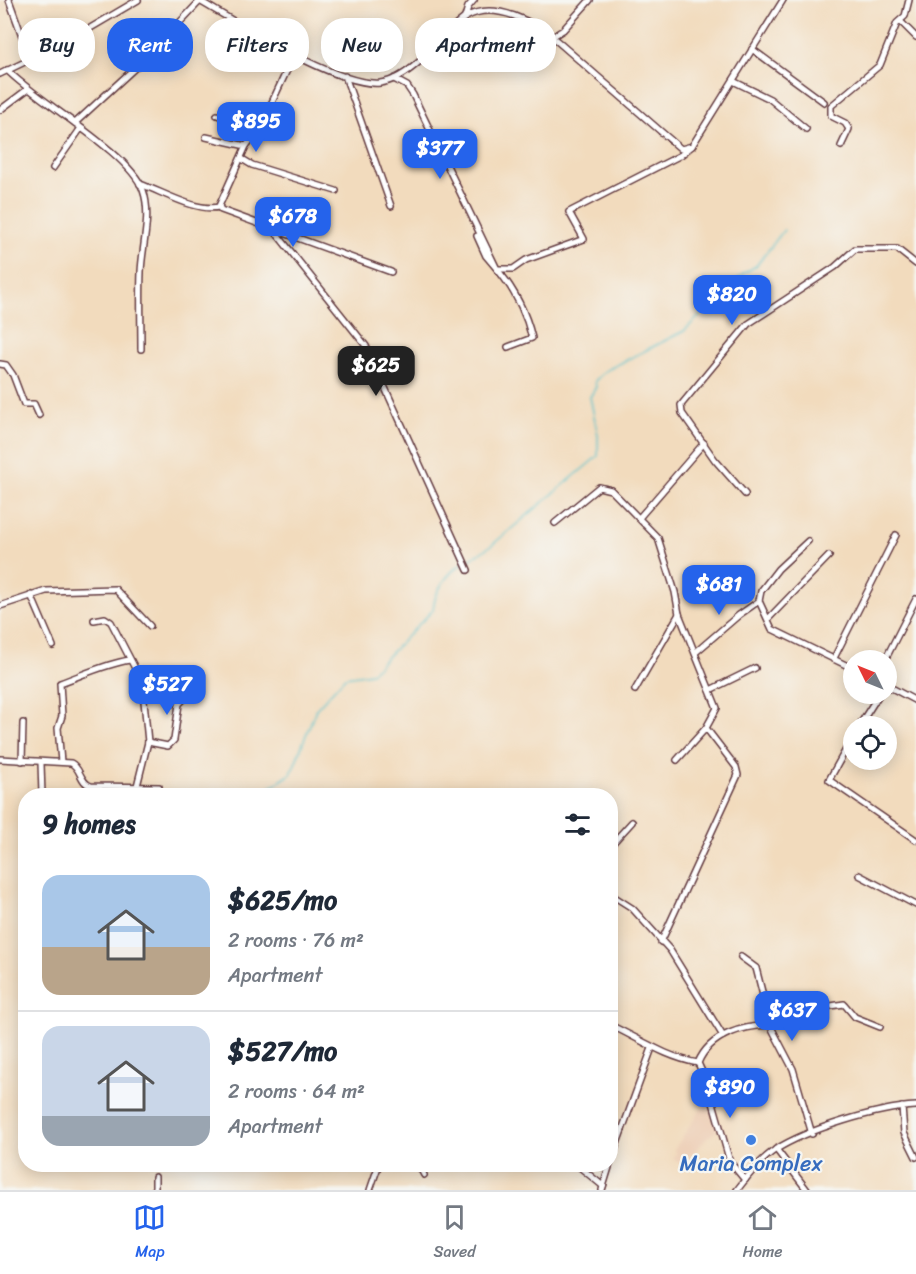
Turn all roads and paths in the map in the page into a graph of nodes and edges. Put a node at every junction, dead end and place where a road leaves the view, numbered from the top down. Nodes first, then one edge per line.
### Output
1 (9, 0) edge
2 (138, 0) edge
3 (199, 0) edge
4 (474, 0) edge
5 (590, 0) edge
6 (783, 0) edge
7 (909, 0) edge
8 (465, 17) junction
9 (232, 18) edge
10 (522, 18) edge
11 (900, 21) junction
12 (95, 24) edge
13 (18, 25) edge
14 (556, 35) edge
15 (916, 37) edge
16 (556, 41) edge
17 (752, 49) junction
18 (309, 59) edge
19 (18, 65) edge
20 (7, 70) junction
21 (286, 72) edge
22 (0, 74) edge
23 (345, 76) junction
24 (394, 79) junction
25 (733, 81) junction
26 (28, 89) junction
27 (824, 102) dead end
28 (0, 110) edge
29 (217, 115) dead end
30 (75, 123) junction
31 (81, 128) junction
32 (807, 129) dead end
33 (259, 130) junction
34 (206, 137) dead end
35 (246, 146) junction
36 (841, 146) dead end
37 (681, 152) junction
38 (242, 159) junction
39 (53, 168) dead end
40 (140, 184) junction
41 (336, 191) dead end
42 (391, 206) dead end
43 (219, 207) junction
44 (273, 229) junction
45 (477, 236) dead end
46 (916, 264) edge
47 (497, 269) junction
48 (391, 272) dead end
49 (508, 347) dead end
50 (141, 349) dead end
51 (0, 364) edge
52 (39, 416) dead end
53 (704, 443) junction
54 (745, 494) dead end
55 (639, 518) junction
56 (555, 523) dead end
57 (896, 535) dead end
58 (808, 542) dead end
59 (829, 556) dead end
60 (468, 570) dead end
61 (31, 595) junction
62 (916, 599) edge
63 (759, 601) junction
64 (0, 606) edge
65 (679, 614) junction
66 (768, 619) junction
67 (94, 620) dead end
68 (150, 626) dead end
69 (53, 646) dead end
70 (890, 650) edge
71 (696, 652) junction
72 (834, 658) junction
73 (129, 660) junction
74 (843, 663) edge
75 (755, 668) dead end
76 (182, 684) dead end
77 (635, 690) dead end
78 (710, 690) junction
79 (897, 692) edge
80 (916, 701) edge
81 (22, 723) dead end
82 (706, 728) junction
83 (148, 742) junction
84 (843, 755) edge
85 (0, 759) edge
86 (677, 760) dead end
87 (22, 761) junction
88 (61, 762) junction
89 (41, 763) junction
90 (137, 786) junction
91 (159, 787) dead end
92 (42, 788) edge
93 (632, 822) dead end
94 (618, 837) edge
95 (916, 840) edge
96 (859, 875) dead end
97 (618, 899) edge
98 (916, 905) edge
99 (661, 942) junction
100 (741, 957) dead end
101 (770, 1023) junction
102 (880, 1027) dead end
103 (618, 1029) edge
104 (723, 1036) junction
105 (652, 1048) junction
106 (698, 1063) junction
107 (916, 1106) edge
108 (902, 1107) junction
109 (812, 1134) junction
110 (618, 1141) edge
111 (776, 1149) junction
112 (916, 1156) edge
113 (376, 1172) edge
114 (422, 1172) edge
115 (585, 1172) edge
116 (607, 1172) edge
117 (424, 1175) dead end
118 (155, 1177) dead end
119 (745, 1180) junction
120 (602, 1188) edge
121 (155, 1190) edge
122 (370, 1190) edge
123 (737, 1190) edge
124 (807, 1190) edge

1 - 13 street
2 - 12 street
3 - 9 street
3 - 30 street
4 - 8 street
5 - 14 street
6 - 17 street
7 - 11 street
8 - 10 street
8 - 24 street
11 - 15 street
11 - 36 street
16 - 37 street
17 - 25 street
17 - 27 street
18 - 23 street
19 - 20 street
20 - 22 street
20 - 26 street
21 - 33 street
23 - 24 street
23 - 42 street
24 - 47 street
25 - 32 street
25 - 37 street
26 - 28 street
26 - 30 street
29 - 33 street
30 - 31 street
31 - 39 street
31 - 40 street
33 - 35 street
34 - 35 street
35 - 38 street
37 - 47 street
38 - 41 street
38 - 43 street
40 - 43 street
40 - 50 street
43 - 44 street
44 - 48 street
44 - 60 street
45 - 47 street
46 - 53 street
47 - 49 street
51 - 52 street
53 - 54 street
53 - 55 street
55 - 56 street
55 - 65 street
57 - 72 street
58 - 63 street
59 - 66 street
61 - 64 street
61 - 68 street
61 - 69 street
62 - 70 street
63 - 66 street
63 - 71 street
65 - 71 street
65 - 77 street
66 - 72 street
67 - 73 street
71 - 78 street
72 - 74 street
73 - 83 street
73 - 88 street
75 - 78 street
76 - 83 street
78 - 82 street
79 - 80 street
81 - 87 street
82 - 86 street
82 - 99 street
83 - 90 street
84 - 95 street
85 - 87 street
87 - 89 street
88 - 89 street
88 - 90 street
89 - 92 street
90 - 91 street
93 - 94 street
96 - 98 street
97 - 99 street
99 - 104 street
100 - 101 street
101 - 102 street
101 - 104 street
101 - 109 street
103 - 105 street
104 - 106 street
105 - 106 street
105 - 110 street
106 - 119 street
107 - 108 street
108 - 109 street
108 - 112 street
109 - 111 street
111 - 119 street
111 - 124 street
113 - 122 street
114 - 117 street
115 - 120 street
116 - 120 street
118 - 121 street
119 - 123 street

